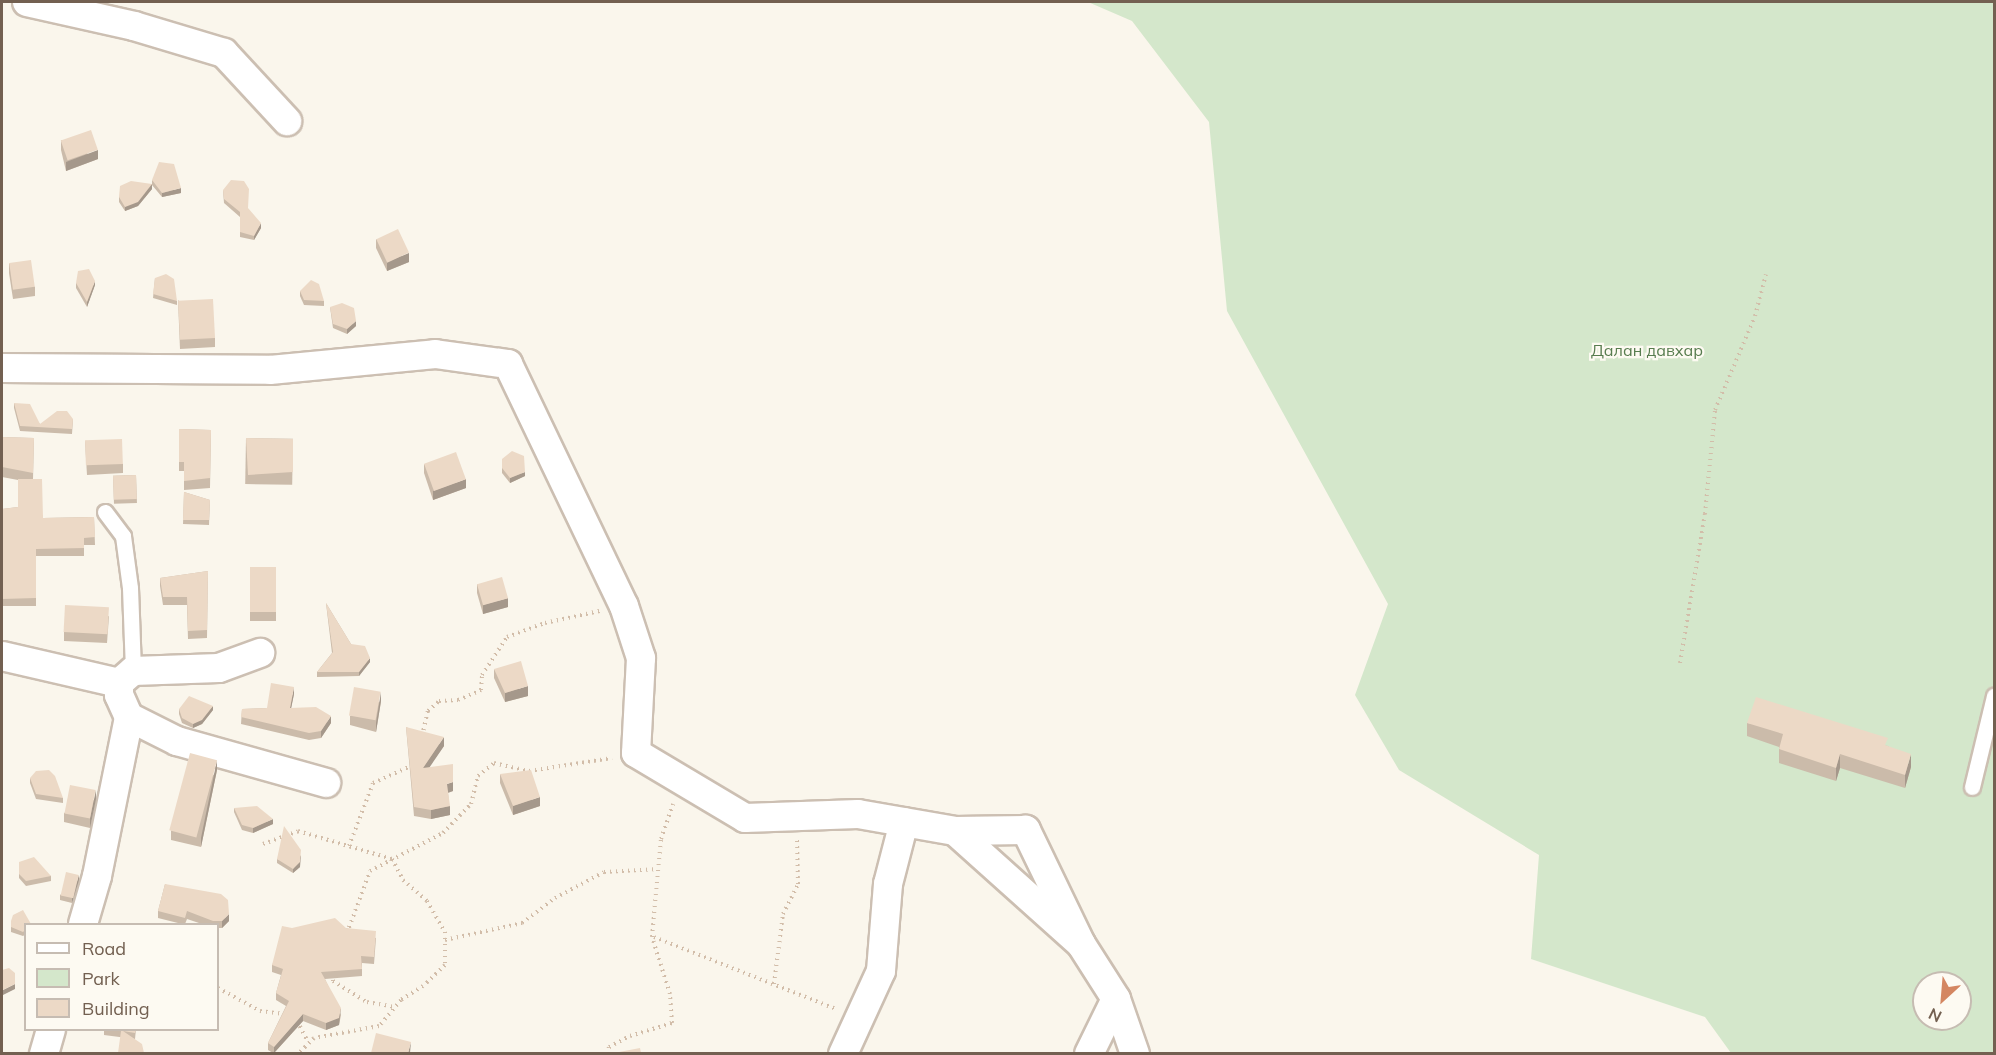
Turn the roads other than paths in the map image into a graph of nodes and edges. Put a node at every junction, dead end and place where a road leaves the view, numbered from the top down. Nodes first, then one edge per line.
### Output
1 (27, 2) edge
2 (287, 121) dead end
3 (2, 368) edge
4 (105, 512) dead end
5 (260, 653) dead end
6 (2, 656) edge
7 (126, 677) junction
8 (1995, 696) edge
9 (129, 717) junction
10 (326, 783) dead end
11 (1972, 787) dead end
12 (904, 822) junction
13 (956, 831) junction
14 (83, 923) edge
15 (1081, 944) junction
16 (1116, 999) junction
17 (50, 1031) edge
18 (44, 1053) edge
19 (843, 1053) edge
20 (1089, 1053) edge
21 (1135, 1053) edge

1 - 2 street
3 - 12 street
4 - 7 lane
5 - 7 street
6 - 7 street
7 - 9 street
8 - 11 lane
9 - 10 street
9 - 14 street
12 - 13 street
12 - 19 street
13 - 15 street
13 - 15 street
15 - 16 street
16 - 20 street
16 - 21 street
17 - 18 street

